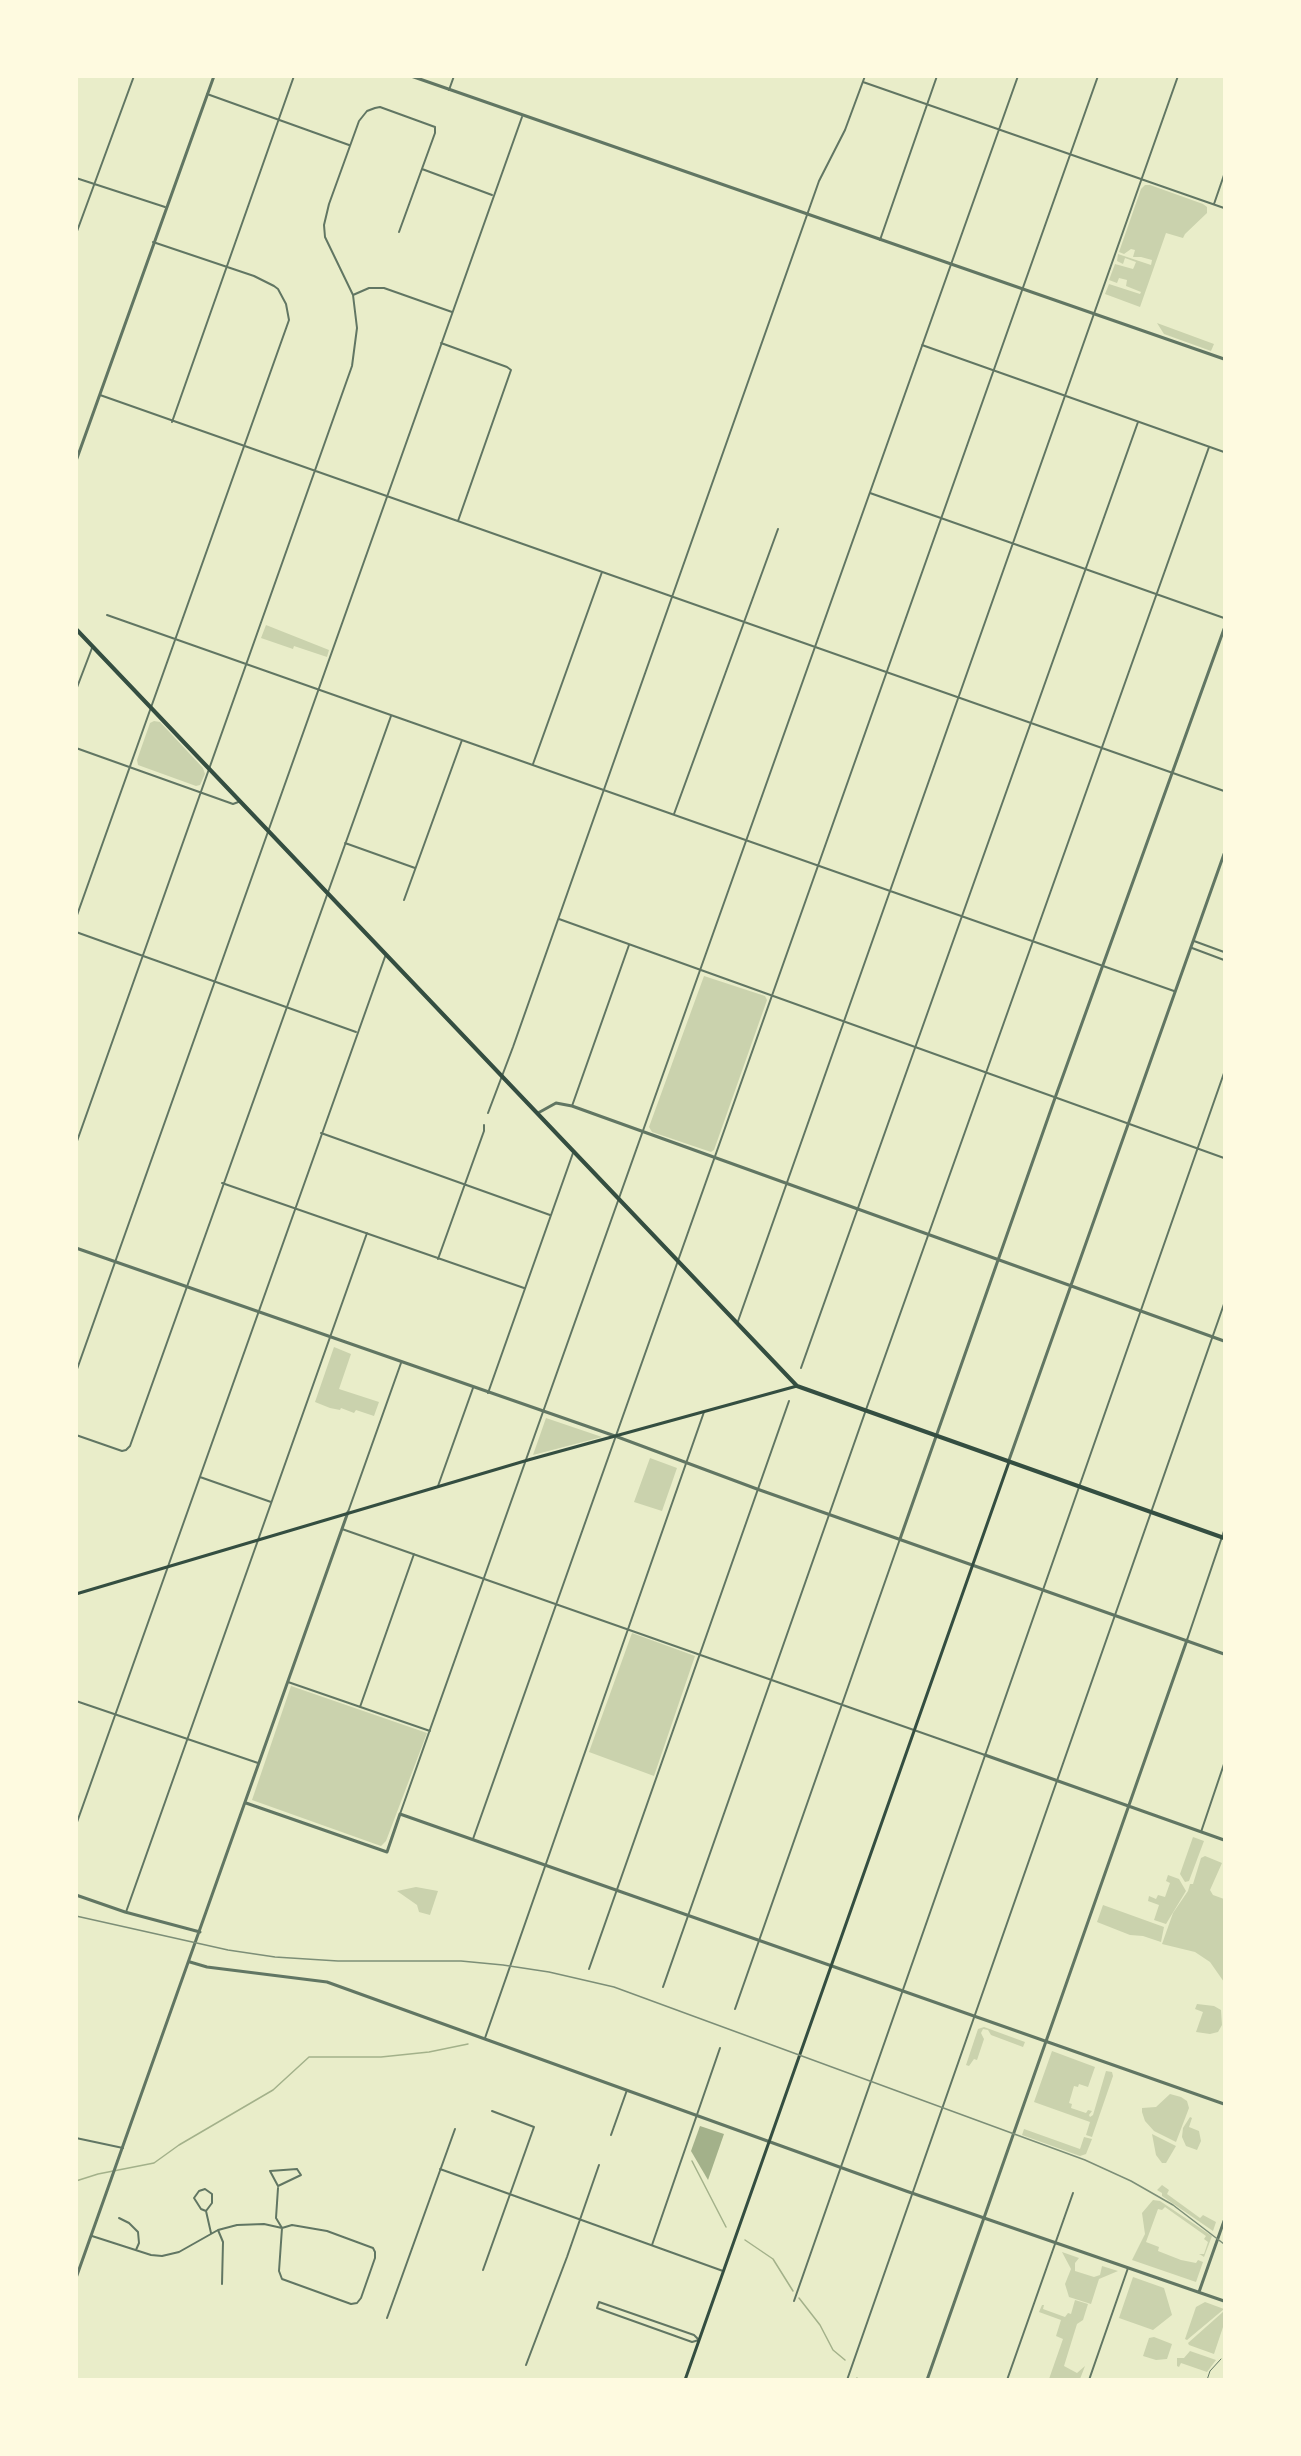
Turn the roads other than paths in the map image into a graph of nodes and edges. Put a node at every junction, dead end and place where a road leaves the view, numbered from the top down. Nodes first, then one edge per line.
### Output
1 (134, 76) edge
2 (214, 76) edge
3 (294, 76) edge
4 (411, 76) edge
5 (454, 76) edge
6 (865, 76) edge
7 (937, 76) edge
8 (1018, 76) edge
9 (1098, 76) edge
10 (1178, 76) edge
11 (863, 82) junction
12 (449, 90) junction
13 (207, 94) junction
14 (927, 106) junction
15 (522, 117) junction
16 (278, 120) junction
17 (999, 130) junction
18 (350, 145) junction
19 (1071, 155) junction
20 (422, 169) junction
21 (1224, 175) edge
22 (76, 177) edge
23 (1143, 178) junction
24 (94, 184) junction
25 (493, 195) junction
26 (1214, 204) junction
27 (165, 207) junction
28 (1224, 208) edge
29 (808, 214) junction
30 (399, 232) dead end
31 (76, 234) edge
32 (880, 240) junction
33 (153, 242) junction
34 (951, 265) junction
35 (226, 267) junction
36 (1022, 290) junction
37 (353, 296) junction
38 (452, 312) junction
39 (1095, 314) junction
40 (441, 343) junction
41 (922, 345) junction
42 (1224, 359) edge
43 (995, 371) junction
44 (100, 395) junction
45 (1066, 396) junction
46 (172, 422) junction
47 (1138, 422) junction
48 (245, 447) junction
49 (1209, 447) junction
50 (1224, 452) edge
51 (76, 461) edge
52 (316, 471) junction
53 (870, 493) junction
54 (387, 496) junction
55 (942, 519) junction
56 (458, 521) junction
57 (778, 529) dead end
58 (1014, 544) junction
59 (1085, 569) junction
60 (602, 572) junction
61 (1157, 595) junction
62 (672, 597) junction
63 (107, 615) dead end
64 (1224, 618) edge
65 (744, 622) junction
66 (76, 628) edge
67 (1224, 628) edge
68 (176, 639) junction
69 (93, 645) junction
70 (816, 647) junction
71 (247, 663) junction
72 (887, 672) junction
73 (318, 689) junction
74 (76, 690) edge
75 (958, 697) junction
76 (152, 708) junction
77 (391, 716) junction
78 (1030, 722) junction
79 (462, 740) junction
80 (76, 748) edge
81 (1102, 748) junction
82 (533, 765) junction
83 (130, 767) junction
84 (210, 768) junction
85 (1174, 772) junction
86 (604, 789) junction
87 (1224, 791) edge
88 (201, 792) junction
89 (241, 801) junction
90 (674, 814) junction
91 (268, 830) junction
92 (747, 840) junction
93 (345, 843) junction
94 (1224, 854) edge
95 (817, 866) junction
96 (415, 868) junction
97 (328, 891) junction
98 (889, 891) junction
99 (404, 900) dead end
100 (961, 915) junction
101 (76, 918) edge
102 (559, 919) junction
103 (76, 932) edge
104 (1033, 941) junction
105 (1194, 941) junction
106 (630, 944) junction
107 (1192, 948) junction
108 (1224, 952) edge
109 (386, 954) junction
110 (143, 956) junction
111 (1224, 960) edge
112 (1103, 965) junction
113 (702, 970) junction
114 (215, 981) junction
115 (1176, 992) junction
116 (771, 996) junction
117 (286, 1006) junction
118 (843, 1022) junction
119 (356, 1032) junction
120 (914, 1047) junction
121 (987, 1073) junction
122 (1224, 1073) edge
123 (502, 1077) junction
124 (1055, 1098) junction
125 (572, 1106) junction
126 (488, 1113) dead end
127 (538, 1113) junction
128 (1129, 1122) junction
129 (484, 1125) dead end
130 (643, 1132) junction
131 (321, 1133) junction
132 (76, 1144) edge
133 (1198, 1148) junction
134 (573, 1152) junction
135 (714, 1158) junction
136 (1224, 1158) edge
137 (222, 1183) junction
138 (785, 1184) junction
139 (465, 1185) junction
140 (618, 1200) junction
141 (294, 1208) junction
142 (858, 1210) junction
143 (550, 1215) junction
144 (367, 1233) junction
145 (928, 1235) junction
146 (76, 1248) edge
147 (438, 1259) junction
148 (999, 1260) junction
149 (114, 1262) junction
150 (678, 1262) junction
151 (1071, 1286) junction
152 (185, 1287) junction
153 (524, 1288) junction
154 (1224, 1304) edge
155 (1141, 1311) junction
156 (257, 1312) junction
157 (737, 1323) junction
158 (1213, 1336) junction
159 (329, 1338) junction
160 (1224, 1341) edge
161 (401, 1363) junction
162 (801, 1368) dead end
163 (76, 1372) edge
164 (797, 1386) junction
165 (473, 1388) junction
166 (488, 1393) junction
167 (789, 1401) dead end
168 (865, 1411) junction
169 (705, 1412) junction
170 (545, 1413) junction
171 (76, 1435) edge
172 (936, 1435) junction
173 (615, 1436) junction
174 (528, 1460) junction
175 (1009, 1461) junction
176 (686, 1463) junction
177 (200, 1477) junction
178 (438, 1486) junction
179 (1080, 1486) junction
180 (758, 1489) junction
181 (271, 1502) junction
182 (348, 1512) junction
183 (1152, 1512) junction
184 (829, 1514) junction
185 (342, 1529) junction
186 (1224, 1531) edge
187 (1223, 1538) edge
188 (258, 1539) junction
189 (900, 1539) junction
190 (414, 1554) junction
191 (972, 1564) junction
192 (168, 1566) junction
193 (484, 1578) junction
194 (1044, 1590) junction
195 (76, 1594) edge
196 (556, 1602) junction
197 (1115, 1616) junction
198 (627, 1628) junction
199 (1187, 1640) junction
200 (699, 1653) junction
201 (1224, 1654) edge
202 (771, 1679) junction
203 (287, 1682) junction
204 (76, 1701) edge
205 (843, 1705) junction
206 (360, 1707) junction
207 (116, 1715) junction
208 (914, 1730) junction
209 (430, 1731) junction
210 (188, 1739) junction
211 (985, 1755) junction
212 (260, 1764) junction
213 (1224, 1764) edge
214 (1057, 1780) junction
215 (246, 1803) junction
216 (1128, 1806) junction
217 (400, 1814) junction
218 (76, 1825) edge
219 (1201, 1832) junction
220 (473, 1839) junction
221 (1224, 1840) edge
222 (546, 1865) junction
223 (617, 1890) junction
224 (76, 1895) edge
225 (125, 1912) junction
226 (687, 1915) junction
227 (200, 1932) junction
228 (760, 1940) junction
229 (190, 1962) junction
230 (830, 1965) junction
231 (589, 1969) dead end
232 (663, 1987) dead end
233 (903, 1991) junction
234 (735, 2009) dead end
235 (974, 2016) junction
236 (485, 2038) junction
237 (1046, 2042) junction
238 (720, 2048) dead end
239 (627, 2090) junction
240 (1224, 2104) edge
241 (492, 2111) dead end
242 (697, 2116) junction
243 (455, 2129) dead end
244 (611, 2135) dead end
245 (76, 2138) edge
246 (768, 2141) junction
247 (123, 2148) junction
248 (599, 2165) dead end
249 (841, 2167) junction
250 (440, 2169) junction
251 (278, 2186) junction
252 (912, 2193) junction
253 (1073, 2193) dead end
254 (510, 2194) junction
255 (206, 2211) junction
256 (119, 2218) dead end
257 (985, 2218) junction
258 (581, 2220) junction
259 (1224, 2221) edge
260 (282, 2228) junction
261 (218, 2230) junction
262 (210, 2234) junction
263 (92, 2236) junction
264 (1055, 2243) junction
265 (651, 2245) junction
266 (136, 2250) junction
267 (1128, 2268) junction
268 (483, 2270) dead end
269 (724, 2272) junction
270 (76, 2278) edge
271 (222, 2284) dead end
272 (1199, 2292) junction
273 (794, 2301) dead end
274 (1224, 2301) edge
275 (387, 2318) dead end
276 (699, 2340) junction
277 (1221, 2360) dead end
278 (526, 2365) dead end
279 (686, 2379) edge
280 (847, 2379) edge
281 (927, 2379) edge
282 (1007, 2379) edge
283 (1089, 2379) edge
284 (1207, 2379) edge

1 - 24 street
2 - 13 street
3 - 16 street
4 - 12 street
5 - 12 street
6 - 11 street
7 - 14 street
8 - 17 street
9 - 19 street
10 - 23 street
11 - 14 street
11 - 29 street
12 - 15 street
13 - 16 street
13 - 27 street
14 - 17 street
14 - 32 street
15 - 25 street
15 - 29 street
16 - 18 street
16 - 35 street
17 - 19 street
17 - 34 street
18 - 20 street
18 - 37 street
19 - 23 street
19 - 36 street
20 - 25 street
20 - 30 street
21 - 26 street
22 - 24 street
23 - 26 street
23 - 39 street
24 - 27 street
24 - 31 street
25 - 38 street
26 - 28 street
27 - 33 street
29 - 32 street
29 - 62 street
32 - 34 street
33 - 35 street
33 - 44 street
34 - 36 street
34 - 41 street
35 - 46 street
35 - 48 street
36 - 39 street
36 - 43 street
37 - 38 street
37 - 52 street
38 - 40 street
39 - 42 street
39 - 45 street
40 - 54 street
40 - 56 street
41 - 43 street
41 - 53 street
43 - 45 street
43 - 55 street
44 - 46 street
44 - 51 street
45 - 47 street
45 - 58 street
46 - 48 street
47 - 49 street
47 - 59 street
48 - 52 street
48 - 68 street
49 - 50 street
49 - 61 street
52 - 54 street
52 - 71 street
53 - 55 street
53 - 70 street
54 - 56 street
54 - 73 street
55 - 58 street
55 - 72 street
56 - 60 street
57 - 65 street
58 - 59 street
58 - 75 street
59 - 61 street
59 - 78 street
60 - 62 street
60 - 82 street
61 - 64 street
61 - 81 street
62 - 65 street
62 - 86 street
63 - 68 street
65 - 70 street
65 - 90 street
66 - 69 main road
67 - 85 street
68 - 71 street
68 - 76 street
69 - 74 street
69 - 76 main road
70 - 72 street
70 - 92 street
71 - 73 street
71 - 84 street
72 - 75 street
72 - 95 street
73 - 77 street
73 - 91 street
75 - 78 street
75 - 98 street
76 - 83 street
76 - 84 main road
77 - 79 street
77 - 93 street
78 - 81 street
78 - 100 street
79 - 82 street
79 - 96 street
80 - 83 street
81 - 85 street
81 - 104 street
82 - 86 street
83 - 88 street
83 - 101 street
84 - 88 street
84 - 89 main road
85 - 87 street
85 - 112 street
86 - 90 street
86 - 102 street
88 - 89 street
88 - 110 street
89 - 91 main road
90 - 92 street
91 - 97 main road
91 - 114 street
92 - 95 street
92 - 113 street
93 - 96 street
93 - 97 street
94 - 105 street
95 - 98 street
95 - 116 street
96 - 99 street
97 - 109 main road
97 - 117 street
98 - 100 street
98 - 118 street
100 - 104 street
100 - 120 street
102 - 106 street
102 - 123 street
103 - 110 street
104 - 112 street
104 - 121 street
105 - 107 street
105 - 108 street
106 - 113 street
106 - 125 street
107 - 111 street
107 - 115 street
109 - 119 street
109 - 123 main road
110 - 114 street
110 - 132 street
112 - 115 street
112 - 124 street
113 - 116 street
113 - 130 street
114 - 117 street
114 - 149 street
115 - 128 street
116 - 118 street
116 - 135 street
117 - 119 street
117 - 137 street
118 - 120 street
118 - 138 street
119 - 131 street
120 - 121 street
120 - 142 street
121 - 124 street
121 - 145 street
122 - 133 street
123 - 126 street
123 - 127 main road
124 - 128 street
124 - 148 street
125 - 127 street
125 - 130 street
127 - 134 main road
128 - 133 street
128 - 151 street
129 - 139 street
130 - 135 street
130 - 140 street
131 - 139 street
131 - 141 street
133 - 136 street
133 - 155 street
134 - 140 main road
134 - 143 street
135 - 138 street
135 - 150 street
137 - 141 street
137 - 152 street
138 - 142 street
138 - 157 street
139 - 143 street
139 - 147 street
140 - 150 main road
140 - 170 street
141 - 144 street
141 - 156 street
142 - 145 street
142 - 162 street
143 - 153 street
144 - 147 street
144 - 159 street
145 - 148 street
145 - 168 street
146 - 149 street
147 - 153 street
148 - 151 street
148 - 172 street
149 - 152 street
149 - 163 street
150 - 157 main road
150 - 173 street
151 - 155 street
151 - 175 street
152 - 156 street
152 - 171 street
153 - 166 street
154 - 158 street
155 - 158 street
155 - 179 street
156 - 159 street
156 - 177 street
157 - 164 main road
158 - 160 street
158 - 183 street
159 - 161 street
159 - 181 street
161 - 165 street
161 - 182 street
164 - 168 main road
164 - 169 main road
165 - 166 street
165 - 178 street
166 - 170 street
167 - 180 street
168 - 172 main road
168 - 184 street
169 - 173 main road
169 - 176 street
170 - 173 street
170 - 174 street
172 - 175 main road
172 - 189 street
173 - 174 main road
173 - 176 street
173 - 196 street
174 - 178 main road
174 - 193 street
175 - 179 main road
175 - 191 main road
176 - 180 street
176 - 198 street
177 - 181 street
177 - 192 street
178 - 182 main road
179 - 183 main road
179 - 194 street
180 - 184 street
180 - 200 street
181 - 188 street
182 - 185 street
182 - 188 main road
183 - 187 main road
183 - 197 street
184 - 189 street
184 - 202 street
185 - 190 street
185 - 203 street
186 - 187 street
187 - 199 street
188 - 192 main road
188 - 210 street
189 - 191 street
189 - 205 street
190 - 193 street
190 - 206 street
191 - 194 street
191 - 208 main road
192 - 195 main road
192 - 207 street
193 - 196 street
193 - 209 street
194 - 197 street
194 - 211 street
196 - 198 street
196 - 220 street
197 - 199 street
197 - 214 street
198 - 200 street
198 - 222 street
199 - 201 street
199 - 216 street
200 - 202 street
200 - 223 street
202 - 205 street
202 - 226 street
203 - 206 street
203 - 212 street
204 - 207 street
205 - 208 street
205 - 228 street
206 - 209 street
207 - 210 street
207 - 218 street
208 - 211 street
208 - 230 main road
209 - 217 street
210 - 212 street
210 - 225 street
211 - 214 street
211 - 233 street
212 - 215 street
213 - 219 street
214 - 216 street
214 - 235 street
215 - 217 street
215 - 227 street
216 - 219 street
216 - 237 street
217 - 220 street
219 - 221 street
220 - 222 street
222 - 223 street
222 - 236 street
223 - 226 street
223 - 231 street
224 - 225 street
225 - 227 street
226 - 228 street
226 - 232 street
227 - 229 street
228 - 230 street
228 - 234 street
229 - 236 street
229 - 247 street
230 - 233 street
230 - 246 main road
233 - 235 street
233 - 249 street
235 - 237 street
235 - 252 street
236 - 239 street
237 - 240 street
237 - 257 street
238 - 242 street
239 - 242 street
239 - 244 street
241 - 254 street
242 - 246 street
242 - 265 street
243 - 250 street
245 - 247 street
246 - 249 street
246 - 269 main road
247 - 263 street
248 - 258 street
249 - 252 street
249 - 273 street
250 - 254 street
250 - 275 street
251 - 251 street
251 - 260 street
252 - 257 street
252 - 280 street
253 - 264 street
254 - 258 street
254 - 268 street
255 - 255 street
255 - 262 street
256 - 266 street
257 - 264 street
257 - 281 street
258 - 265 street
258 - 278 street
259 - 272 street
260 - 260 street
260 - 261 street
261 - 262 street
261 - 271 street
262 - 266 street
263 - 266 street
263 - 270 street
264 - 267 street
264 - 282 street
265 - 269 street
267 - 272 street
267 - 283 street
269 - 276 main road
272 - 274 street
276 - 276 street
276 - 279 main road
277 - 284 lane

